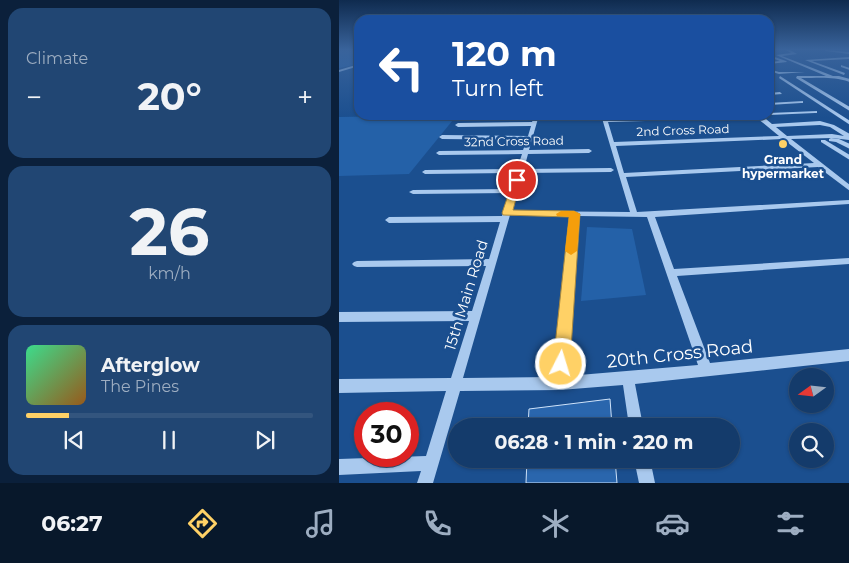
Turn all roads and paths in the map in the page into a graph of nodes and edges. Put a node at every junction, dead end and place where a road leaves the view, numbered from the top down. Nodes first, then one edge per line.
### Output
1 (823, 73) edge
2 (832, 76) junction
3 (839, 76) junction
4 (849, 76) edge
5 (797, 77) junction
6 (849, 81) edge
7 (780, 93) dead end
8 (774, 94) edge
9 (801, 102) dead end
10 (774, 104) edge
11 (849, 110) edge
12 (815, 112) dead end
13 (774, 114) edge
14 (522, 120) edge
15 (535, 120) edge
16 (605, 120) edge
17 (763, 120) edge
18 (849, 124) edge
19 (458, 125) dead end
20 (771, 126) junction
21 (829, 136) junction
22 (442, 137) dead end
23 (530, 138) junction
24 (849, 138) edge
25 (787, 139) junction
26 (837, 140) junction
27 (823, 141) junction
28 (849, 142) edge
29 (612, 144) junction
30 (849, 147) edge
31 (526, 151) junction
32 (589, 151) dead end
33 (439, 153) dead end
34 (849, 158) edge
35 (820, 165) junction
36 (520, 170) junction
37 (611, 170) dead end
38 (425, 172) dead end
39 (622, 175) junction
40 (849, 189) edge
41 (514, 191) junction
42 (413, 192) dead end
43 (849, 202) edge
44 (574, 214) junction
45 (634, 214) junction
46 (650, 215) junction
47 (506, 216) junction
48 (389, 220) dead end
49 (849, 261) edge
50 (492, 262) junction
51 (357, 264) dead end
52 (672, 273) junction
53 (476, 316) junction
54 (339, 317) edge
55 (849, 355) edge
56 (706, 369) junction
57 (628, 378) junction
58 (560, 382) junction
59 (455, 385) junction
60 (339, 386) edge
61 (635, 418) edge
62 (431, 463) junction
63 (339, 467) edge
64 (644, 468) edge
65 (425, 483) edge
66 (647, 483) edge

1 - 2 street
2 - 3 street
2 - 5 street
3 - 4 street
3 - 6 street
5 - 11 street
5 - 18 street
7 - 8 street
9 - 10 street
12 - 13 street
14 - 19 street
15 - 23 street, 15th Main Road
16 - 29 street
17 - 20 street
20 - 24 street
20 - 25 street
21 - 24 street
21 - 25 street
21 - 26 street
22 - 23 street
23 - 31 street, 15th Main Road
25 - 27 street
25 - 29 street, 2nd Cross Road
25 - 35 street
26 - 27 street
26 - 28 street
26 - 30 street
27 - 34 street
29 - 39 street
31 - 32 street, 32nd Cross Road
31 - 33 street, 32nd Cross Road
31 - 36 street, 15th Main Road
35 - 39 street
35 - 40 street
36 - 37 street
36 - 38 street
36 - 41 street, 15th Main Road
39 - 45 street
41 - 42 street
41 - 47 street, 15th Main Road
43 - 46 street
44 - 45 street
44 - 47 street
44 - 58 street
45 - 46 street
46 - 52 street
47 - 48 street
47 - 50 street, 15th Main Road
49 - 52 street
50 - 51 street
50 - 53 street, 15th Main Road
52 - 56 street
53 - 54 street
53 - 59 street, 15th Main Road
55 - 56 street, 20th Cross Road
56 - 57 street, 20th Cross Road
57 - 58 street, 20th Cross Road
57 - 61 street
58 - 59 street, 20th Cross Road
59 - 60 street, 20th Cross Road
59 - 62 street, 15th Main Road
62 - 63 street
62 - 65 street, 15th Main Road
64 - 66 street

